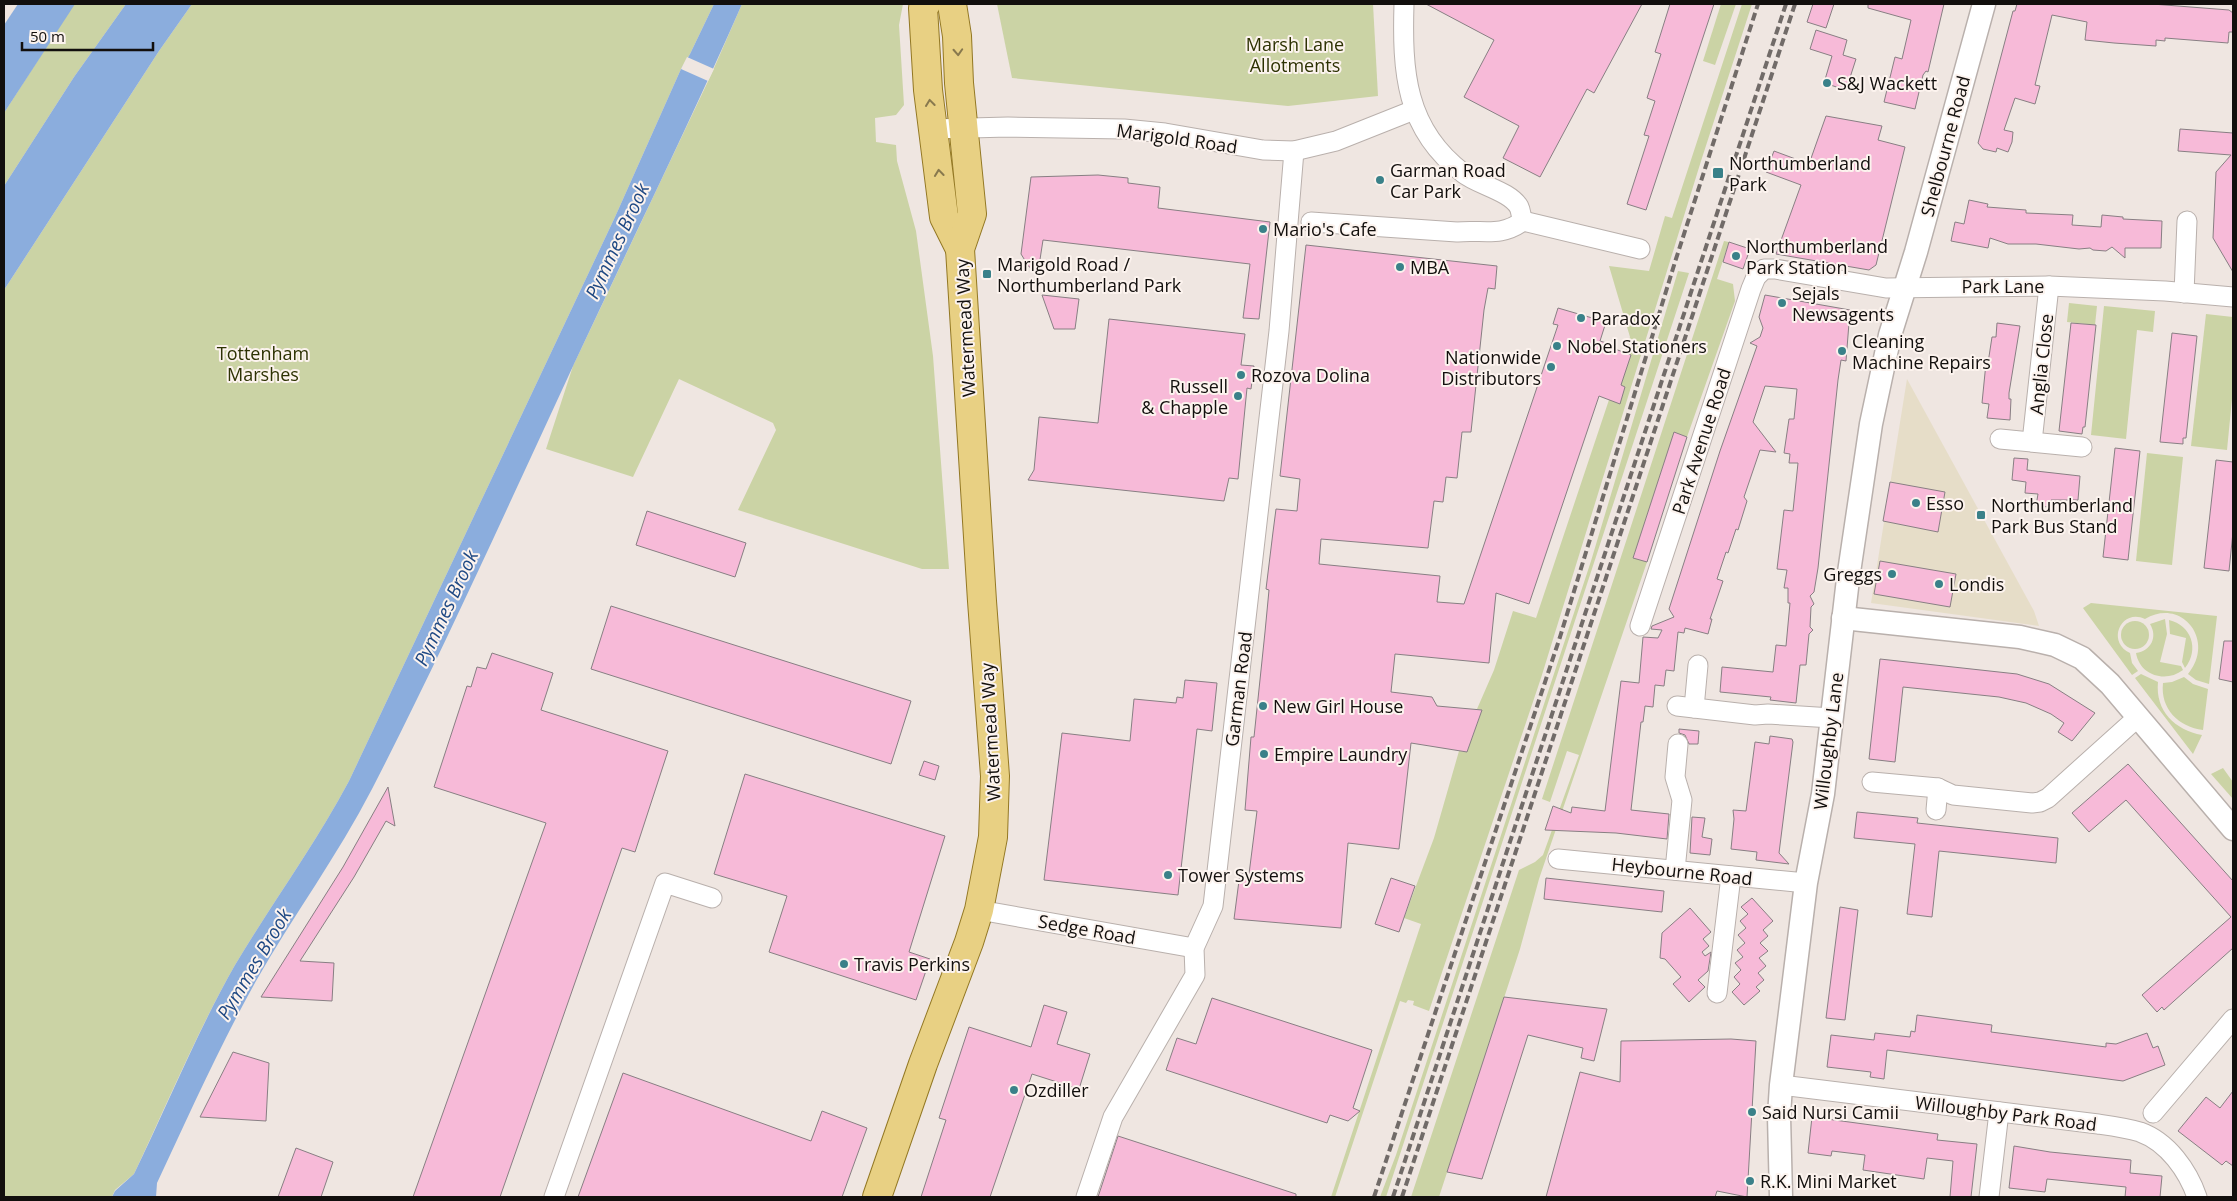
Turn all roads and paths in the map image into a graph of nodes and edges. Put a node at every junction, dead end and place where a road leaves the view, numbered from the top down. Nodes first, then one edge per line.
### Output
1 (926, 4) edge
2 (952, 4) edge
3 (1404, 4) edge
4 (1984, 4) edge
5 (1414, 110) junction
6 (964, 128) junction
7 (933, 129) junction
8 (1294, 150) junction
9 (1523, 221) junction
10 (2188, 221) dead end
11 (1311, 222) dead end
12 (960, 249) junction
13 (1640, 249) dead end
14 (1775, 269) joint
15 (2049, 286) junction
16 (1905, 288) junction
17 (2184, 292) junction
18 (2233, 297) edge
19 (2000, 439) dead end
20 (2032, 442) junction
21 (2082, 447) dead end
22 (1843, 618) junction
23 (1640, 626) dead end
24 (1698, 665) dead end
25 (2138, 717) junction
26 (1832, 718) junction
27 (1678, 744) dead end
28 (1872, 782) dead end
29 (1938, 788) junction
30 (1936, 810) dead end
31 (2233, 829) edge
32 (1558, 859) dead end
33 (1675, 870) junction
34 (1731, 876) junction
35 (1806, 883) junction
36 (712, 898) dead end
37 (979, 910) junction
38 (1194, 948) junction
39 (1716, 993) dead end
40 (2233, 1019) edge
41 (1781, 1085) junction
42 (1999, 1112) junction
43 (2153, 1113) dead end
44 (554, 1197) edge
45 (877, 1197) edge
46 (1086, 1197) edge
47 (1781, 1197) edge
48 (1989, 1197) edge
49 (2197, 1197) edge

7 -> 1 main road, Watermead Way
2 -> 6 main road, Watermead Way
3 - 5 street
4 - 16 street, Shelbourne Road
5 - 8 street, Marigold Road
5 - 9 street
6 - 7 street, Marigold Road
6 - 8 street, Marigold Road
6 - 12 main road, Watermead Way
12 -> 7 main road, Watermead Way
8 - 38 street, Garman Road
9 - 11 street
9 - 13 street
10 - 17 street
12 - 37 main road, Watermead Way
14 - 16 street, Park Lane
14 - 23 street, Park Avenue Road
15 - 16 street, Park Lane
15 - 17 street, Park Lane
15 - 20 street, Anglia Close
16 - 22 street, Willoughby Lane
17 - 18 street, Park Lane
19 - 20 street
20 - 21 street
22 - 25 street
22 - 26 street, Willoughby Lane
24 - 26 street
25 - 29 street
25 - 31 street
26 - 35 street, Willoughby Lane
27 - 33 street
28 - 29 street
29 - 30 street
32 - 33 street, Heybourne Road
33 - 34 street, Heybourne Road
34 - 35 street, Heybourne Road
34 - 39 street
35 - 41 street, Willoughby Lane
36 - 44 street
37 - 38 street, Sedge Road
37 - 45 main road, Watermead Way
38 - 46 street, Garman Road
40 - 43 street
41 - 42 street, Willoughby Park Road
41 - 47 street, Willoughby Lane
42 - 48 street
42 - 49 street, Willoughby Park Road

